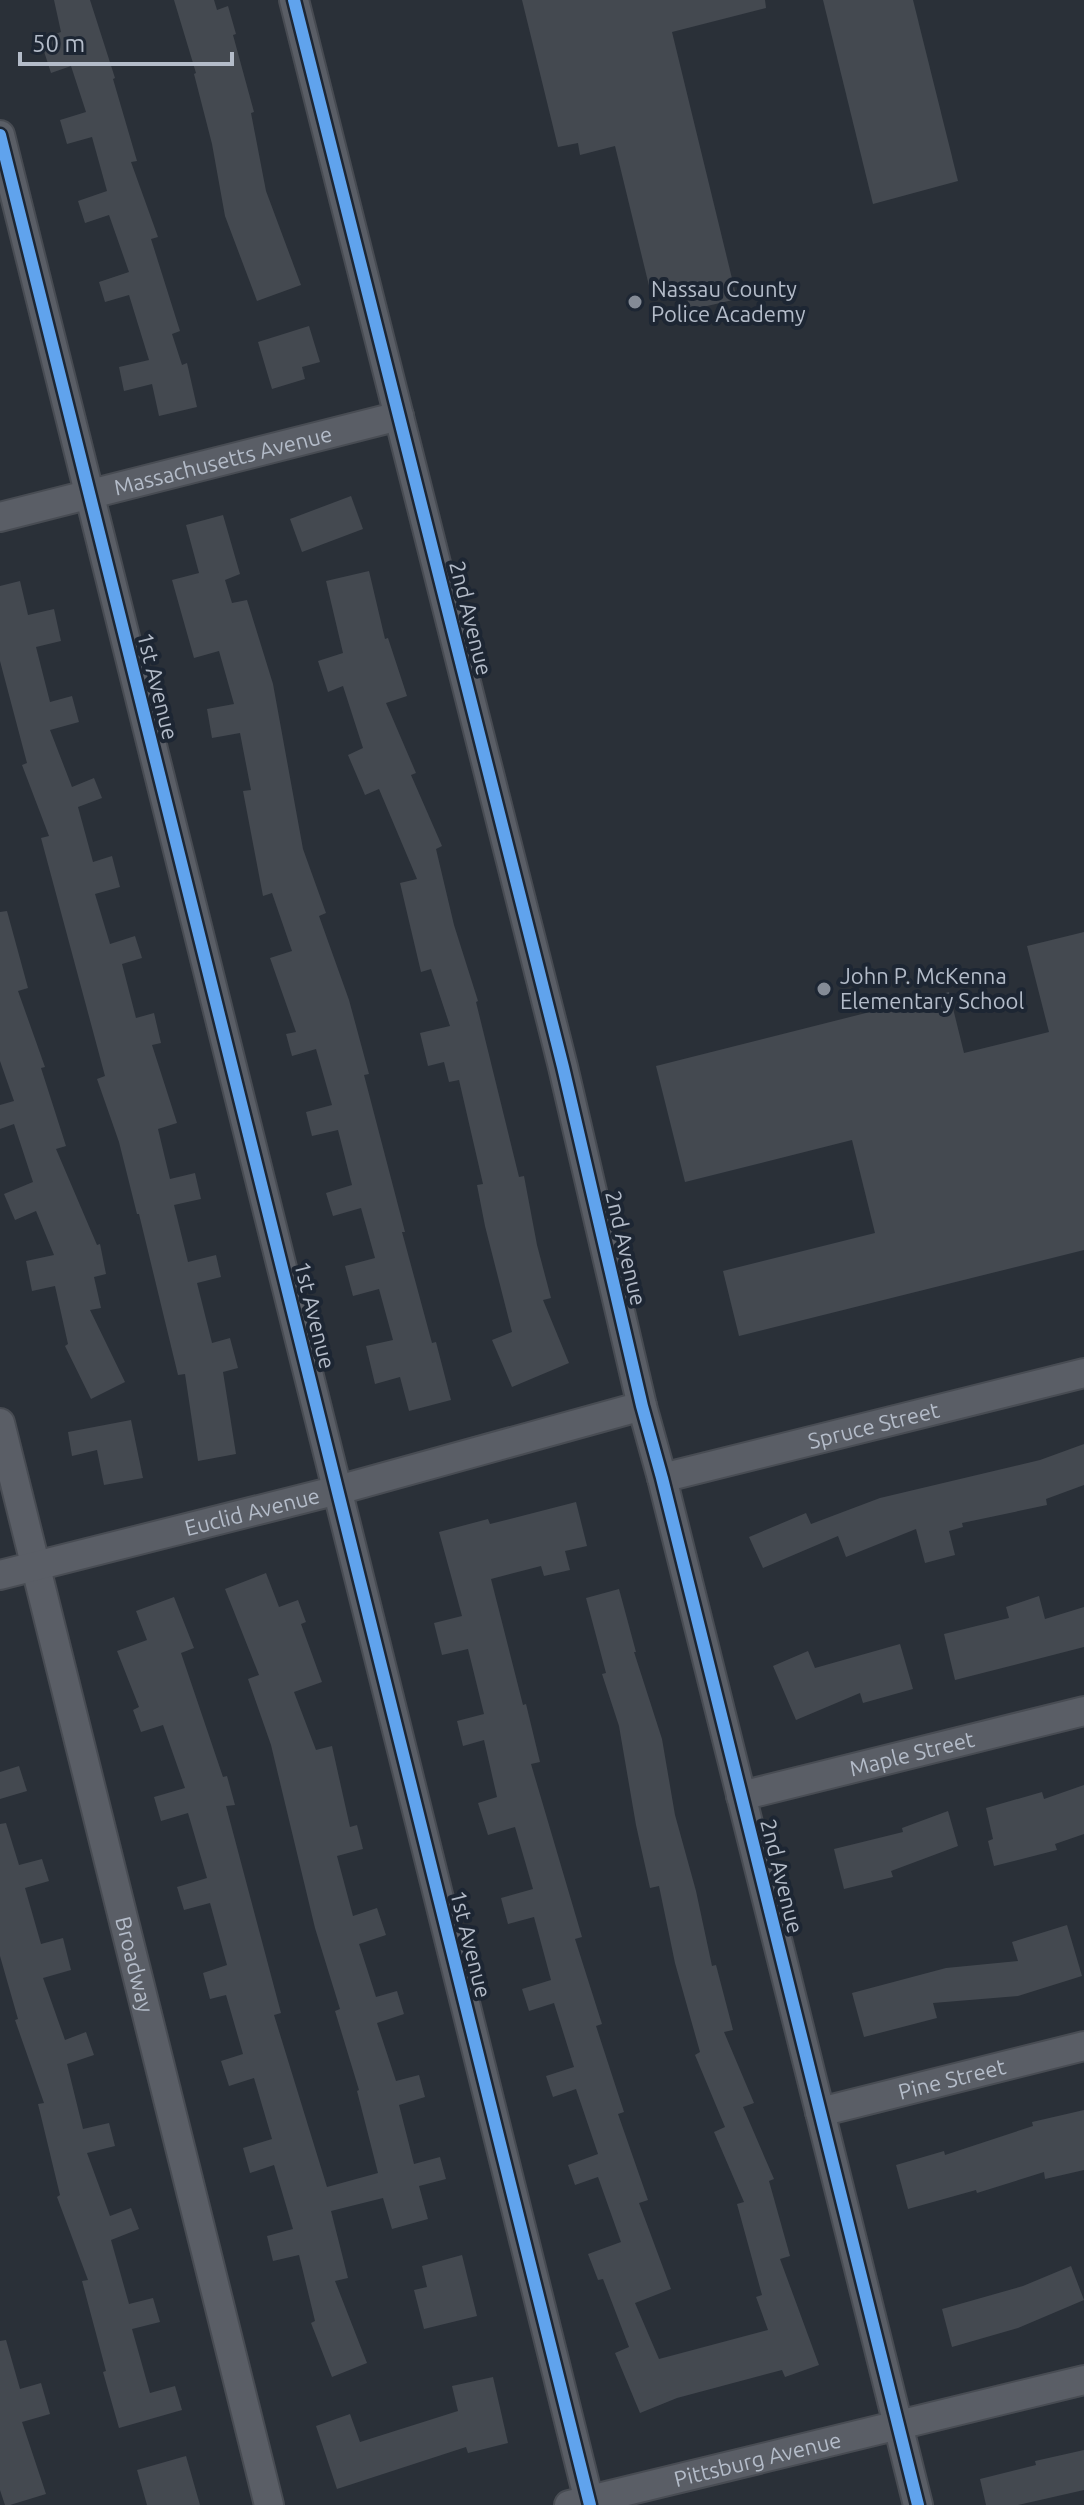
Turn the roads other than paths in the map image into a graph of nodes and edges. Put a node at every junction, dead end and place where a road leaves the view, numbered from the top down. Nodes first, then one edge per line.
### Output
1 (294, 0) edge
2 (0, 135) edge
3 (399, 416) junction
4 (90, 494) junction
5 (0, 517) edge
6 (1084, 1373) edge
7 (642, 1406) junction
8 (0, 1423) edge
9 (662, 1478) junction
10 (338, 1490) junction
11 (36, 1566) junction
12 (0, 1575) edge
13 (1084, 1711) edge
14 (741, 1796) junction
15 (1084, 2046) edge
16 (820, 2112) junction
17 (1084, 2380) edge
18 (898, 2424) junction
19 (583, 2503) edge
20 (269, 2505) edge
21 (918, 2505) edge

1 - 3 street, 2nd Avenue
2 - 4 street, 1st Avenue
3 - 4 street, Massachusetts Avenue
3 - 7 street, 2nd Avenue
4 - 5 street, Massachusetts Avenue
4 - 10 street, 1st Avenue
6 - 9 street, Spruce Street
7 - 9 street, 2nd Avenue
7 - 10 street, Euclid Avenue
8 - 11 street, Broadway
9 - 14 street, 2nd Avenue
10 - 11 street, Euclid Avenue
10 - 19 street, 1st Avenue
11 - 12 street, Euclid Avenue
11 - 20 street, Broadway
13 - 14 street, Maple Street
14 - 16 street, 2nd Avenue
15 - 16 street, Pine Street
16 - 18 street, 2nd Avenue
17 - 18 street, Pittsburg Avenue
18 - 19 street, Pittsburg Avenue
18 - 21 street, 2nd Avenue

